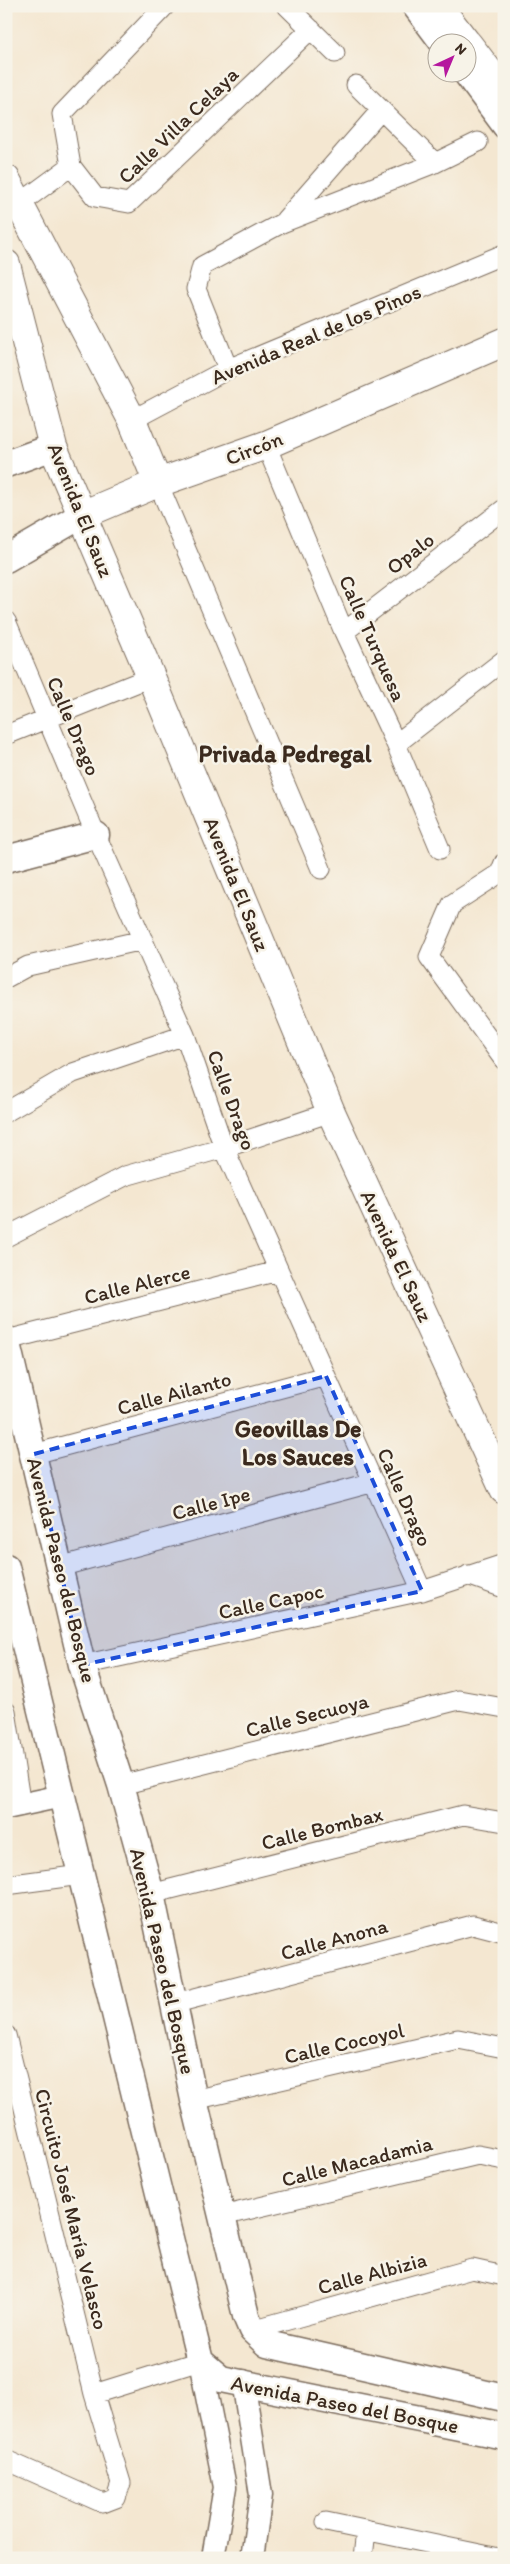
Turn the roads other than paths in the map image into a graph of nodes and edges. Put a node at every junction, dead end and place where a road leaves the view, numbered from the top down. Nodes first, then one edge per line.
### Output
1 (165, 6) edge
2 (287, 6) edge
3 (413, 6) edge
4 (438, 6) edge
5 (311, 29) junction
6 (432, 32) edge
7 (458, 32) edge
8 (335, 53) dead end
9 (478, 57) edge
10 (471, 82) edge
11 (356, 85) dead end
12 (504, 91) edge
13 (381, 110) junction
14 (504, 126) edge
15 (478, 142) dead end
16 (435, 163) junction
17 (71, 166) junction
18 (6, 179) edge
19 (18, 205) junction
20 (282, 223) junction
21 (504, 254) edge
22 (6, 264) edge
23 (504, 342) edge
24 (228, 369) junction
25 (132, 420) junction
26 (266, 445) junction
27 (53, 447) junction
28 (6, 464) edge
29 (158, 483) junction
30 (504, 509) edge
31 (82, 515) junction
32 (6, 559) edge
33 (6, 621) edge
34 (344, 632) junction
35 (504, 660) edge
36 (151, 677) junction
37 (46, 719) junction
38 (6, 735) edge
39 (396, 744) junction
40 (96, 835) junction
41 (440, 850) dead end
42 (6, 859) edge
43 (321, 869) dead end
44 (503, 872) edge
45 (143, 940) junction
46 (6, 978) edge
47 (185, 1036) junction
48 (504, 1060) edge
49 (6, 1112) edge
50 (331, 1112) junction
51 (224, 1148) junction
52 (6, 1237) edge
53 (278, 1271) junction
54 (6, 1339) edge
55 (326, 1376) junction
56 (34, 1454) junction
57 (374, 1482) junction
58 (504, 1490) edge
59 (504, 1564) edge
60 (59, 1567) junction
61 (7, 1575) edge
62 (468, 1575) junction
63 (504, 1588) edge
64 (422, 1591) junction
65 (82, 1665) junction
66 (504, 1708) edge
67 (6, 1711) edge
68 (121, 1785) junction
69 (62, 1796) junction
70 (14, 1807) edge
71 (504, 1822) edge
72 (81, 1875) junction
73 (6, 1885) edge
74 (151, 1894) junction
75 (504, 1933) edge
76 (176, 2004) junction
77 (6, 2035) edge
78 (504, 2048) edge
79 (194, 2100) junction
80 (504, 2160) edge
81 (222, 2216) junction
82 (504, 2276) edge
83 (252, 2330) junction
84 (200, 2361) junction
85 (244, 2382) junction
86 (94, 2394) junction
87 (504, 2398) edge
88 (504, 2436) edge
89 (6, 2460) edge
90 (326, 2522) dead end
91 (366, 2530) junction
92 (461, 2554) edge
93 (214, 2558) edge
94 (252, 2558) edge
95 (363, 2558) edge
96 (500, 2558) edge

1 - 17 street, Calle Villa Celaya
2 - 5 street
3 - 6 street
4 - 7 main road
5 - 8 street
5 - 17 street, Calle Villa Celaya
9 - 12 main road
10 - 14 street
11 - 13 street
13 - 16 street
13 - 20 street
15 - 16 street
16 - 20 street
17 - 19 street
18 - 19 main road
19 - 25 main road
20 - 24 street
21 - 24 street, Avenida Real de los Pinos
22 - 27 main road, Avenida El Sauz
23 - 26 main road, Circón
24 - 25 street, Avenida Real de los Pinos
25 - 29 main road
26 - 29 main road, Circón
26 - 34 street, Calle Turquesa
27 - 28 main road
27 - 31 main road, Avenida El Sauz
29 - 31 main road, Circón
29 - 43 street
30 - 34 street, Opalo
31 - 32 main road, Circón
31 - 36 main road, Avenida El Sauz
33 - 37 street, Calle Drago
34 - 39 street, Calle Turquesa
35 - 39 street
36 - 37 street
36 - 50 main road, Avenida El Sauz
37 - 38 street
37 - 40 street, Calle Drago
39 - 41 street, Calle Turquesa
40 - 42 main road
40 - 45 street, Calle Drago
44 - 48 street
45 - 46 street
45 - 47 street, Calle Drago
47 - 49 street
47 - 51 street, Calle Drago
50 - 51 street
50 - 58 main road, Avenida El Sauz
51 - 52 street
51 - 53 street, Calle Drago
53 - 54 street, Calle Alerce
53 - 55 street, Calle Drago
54 - 56 main road, Avenida Paseo del Bosque
55 - 56 street, Calle Ailanto
55 - 57 street, Calle Drago
56 - 60 main road, Avenida Paseo del Bosque
57 - 60 street, Calle Ipe
57 - 64 street, Calle Drago
59 - 62 street, Calle Capoc
60 - 65 main road, Avenida Paseo del Bosque
61 - 69 main road
62 - 63 street
62 - 64 street, Calle Capoc
64 - 65 street, Calle Capoc
65 - 68 main road, Avenida Paseo del Bosque
66 - 68 street, Calle Secuoya
67 - 70 street
68 - 74 main road, Avenida Paseo del Bosque
69 - 70 street
69 - 72 main road
71 - 74 street, Calle Bombax
72 - 73 street
72 - 84 main road
74 - 76 main road, Avenida Paseo del Bosque
75 - 76 street, Calle Anona
76 - 79 main road, Avenida Paseo del Bosque
77 - 86 street, Circuito José María Velasco
78 - 79 street, Calle Cocoyol
79 - 81 main road, Avenida Paseo del Bosque
80 - 81 street, Calle Macadamia
81 - 83 main road, Avenida Paseo del Bosque
82 - 83 street, Calle Albizia
83 - 87 main road, Avenida Paseo del Bosque
84 - 85 main road, Avenida Paseo del Bosque
84 - 86 street
84 - 93 street
85 - 88 main road, Avenida Paseo del Bosque
85 - 94 street
86 - 89 street, Circuito José María Velasco
90 - 91 street
91 - 92 street
91 - 95 street
92 - 96 street

